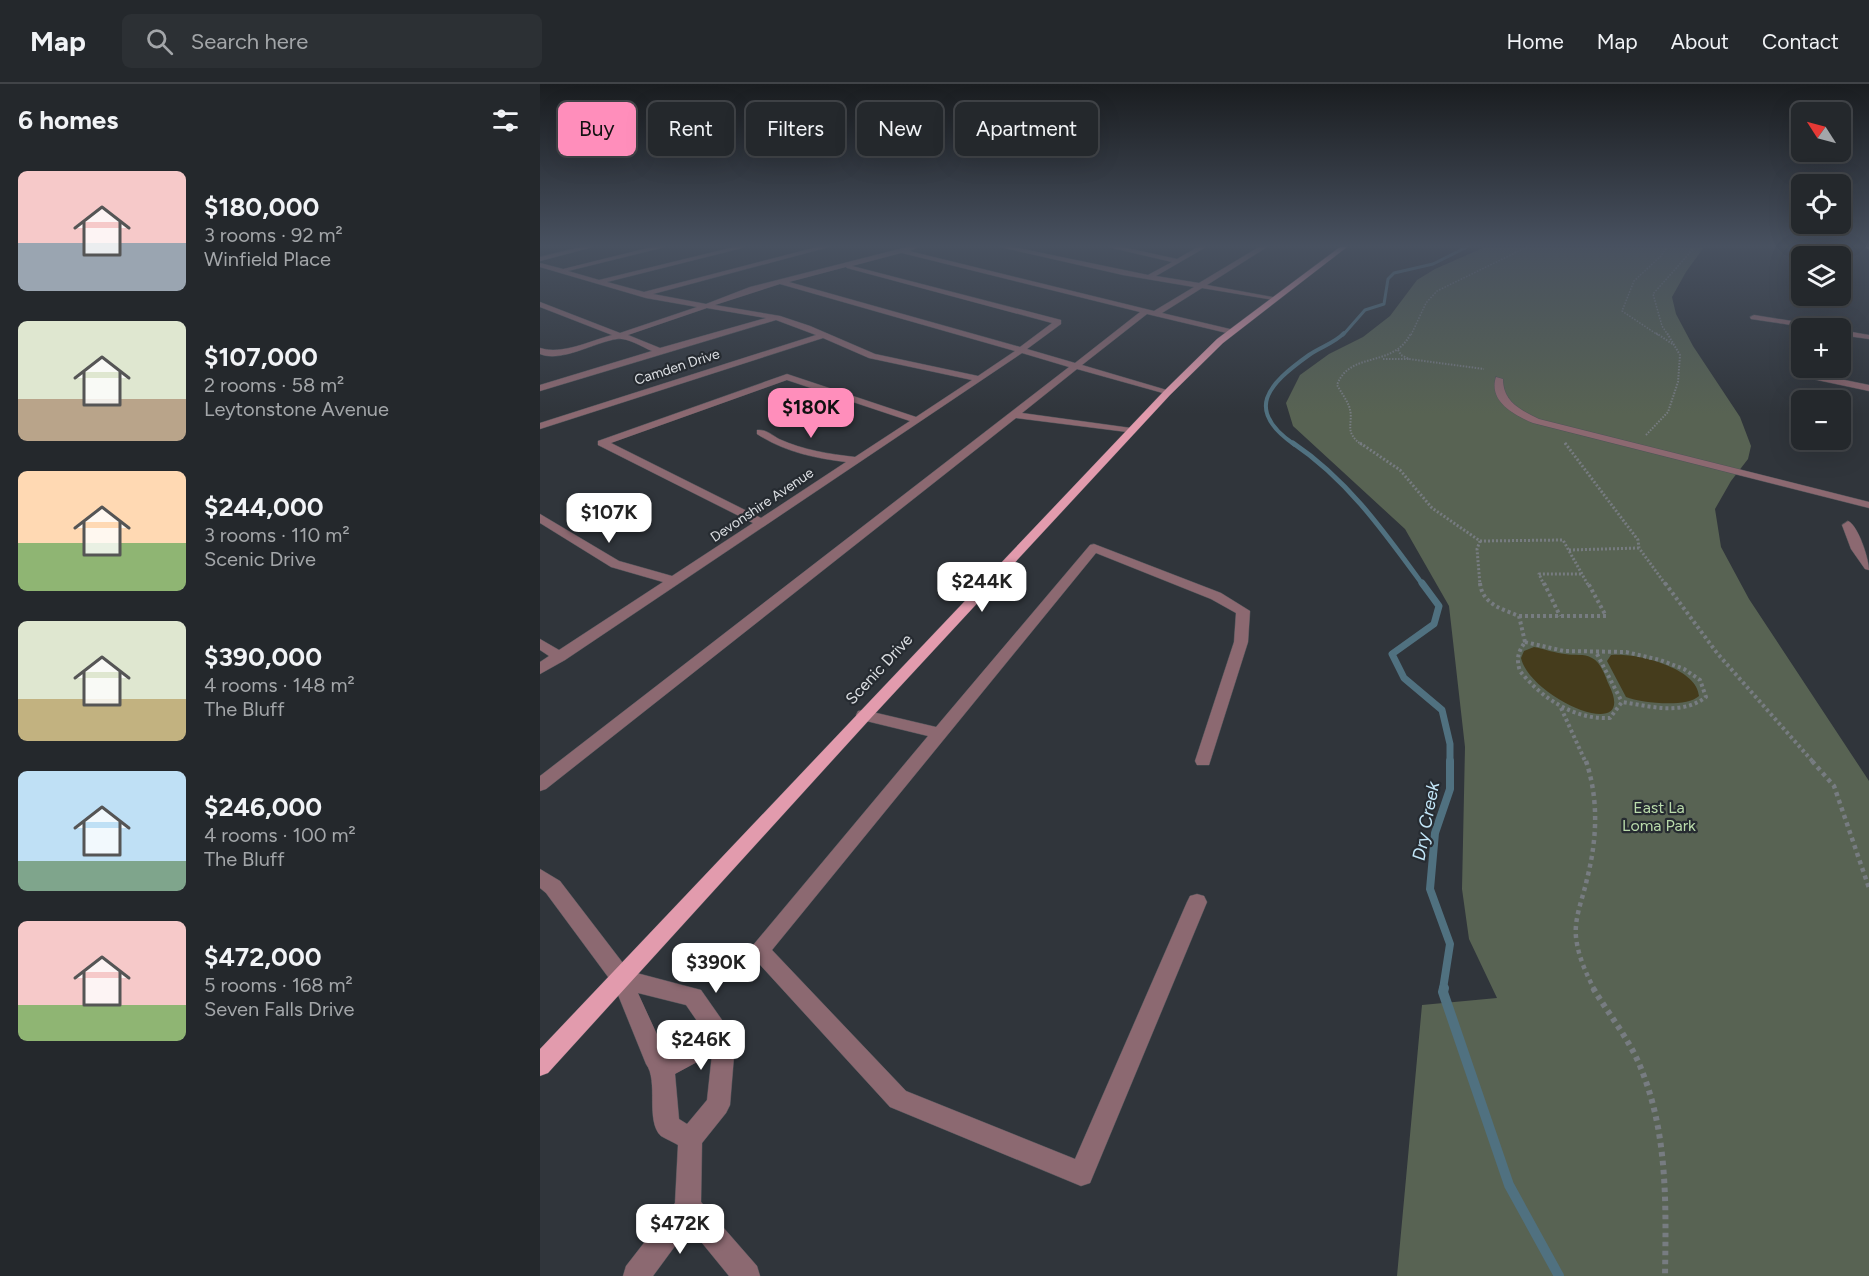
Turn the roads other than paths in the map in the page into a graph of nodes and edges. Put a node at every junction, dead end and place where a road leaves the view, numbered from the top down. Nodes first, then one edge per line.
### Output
1 (694, 303) edge
2 (716, 303) edge
3 (854, 303) edge
4 (984, 303) edge
5 (1111, 303) edge
6 (1175, 303) edge
7 (1268, 303) edge
8 (540, 304) edge
9 (708, 305) junction
10 (1146, 311) junction
11 (1156, 314) junction
12 (1754, 317) dead end
13 (777, 318) junction
14 (1791, 323) edge
15 (1231, 332) junction
16 (823, 334) junction
17 (1851, 334) edge
18 (619, 336) junction
19 (1869, 337) edge
20 (1022, 350) junction
21 (540, 351) edge
22 (660, 351) junction
23 (1076, 366) junction
24 (1821, 378) edge
25 (979, 379) junction
26 (1499, 379) dead end
27 (540, 388) edge
28 (1869, 388) edge
29 (1167, 393) junction
30 (1015, 415) junction
31 (917, 420) junction
32 (540, 426) edge
33 (760, 432) dead end
34 (1131, 432) junction
35 (857, 460) junction
36 (1869, 505) edge
37 (540, 518) edge
38 (763, 523) junction
39 (1848, 525) dead end
40 (1869, 566) edge
41 (675, 581) junction
42 (540, 643) edge
43 (560, 657) junction
44 (540, 669) edge
45 (864, 715) junction
46 (940, 733) junction
47 (1203, 760) dead end
48 (540, 785) edge
49 (544, 886) edge
50 (1197, 902) dead end
51 (622, 979) junction
52 (721, 1037) junction
53 (540, 1065) edge
54 (663, 1068) junction
55 (690, 1139) junction
56 (688, 1207) junction
57 (636, 1276) edge
58 (747, 1276) edge

1 - 9 street
2 - 9 street
3 - 20 street
4 - 20 street, Devonshire Avenue
5 - 10 street
6 - 11 street
7 - 15 main road, Scenic Drive
8 - 18 street
9 - 13 street
9 - 18 street
10 - 11 street
10 - 23 street
11 - 15 street
12 - 14 street
13 - 16 street
13 - 22 street
15 - 29 main road, Scenic Drive
16 - 25 street
16 - 32 street, Camden Drive
17 - 19 street
18 - 21 street
18 - 22 street
20 - 23 street
20 - 25 street, Devonshire Avenue
22 - 27 street
23 - 29 street
23 - 30 street
24 - 28 street
25 - 31 street, Devonshire Avenue
26 - 36 street
29 - 34 main road, Scenic Drive
30 - 34 street
30 - 48 street
31 - 35 street, Devonshire Avenue
31 - 38 street
33 - 35 street
34 - 45 main road, Scenic Drive
35 - 38 street, Devonshire Avenue
37 - 41 street
38 - 41 street, Devonshire Avenue
39 - 40 street
41 - 43 street, Devonshire Avenue
42 - 43 street
43 - 44 street, Devonshire Avenue
45 - 46 street
45 - 51 main road, Scenic Drive
46 - 47 street
46 - 50 street
49 - 51 street
51 - 52 street
51 - 53 main road, Scenic Drive
51 - 54 street
52 - 54 street
52 - 55 street
54 - 55 street
55 - 56 street
56 - 57 street
56 - 58 street

